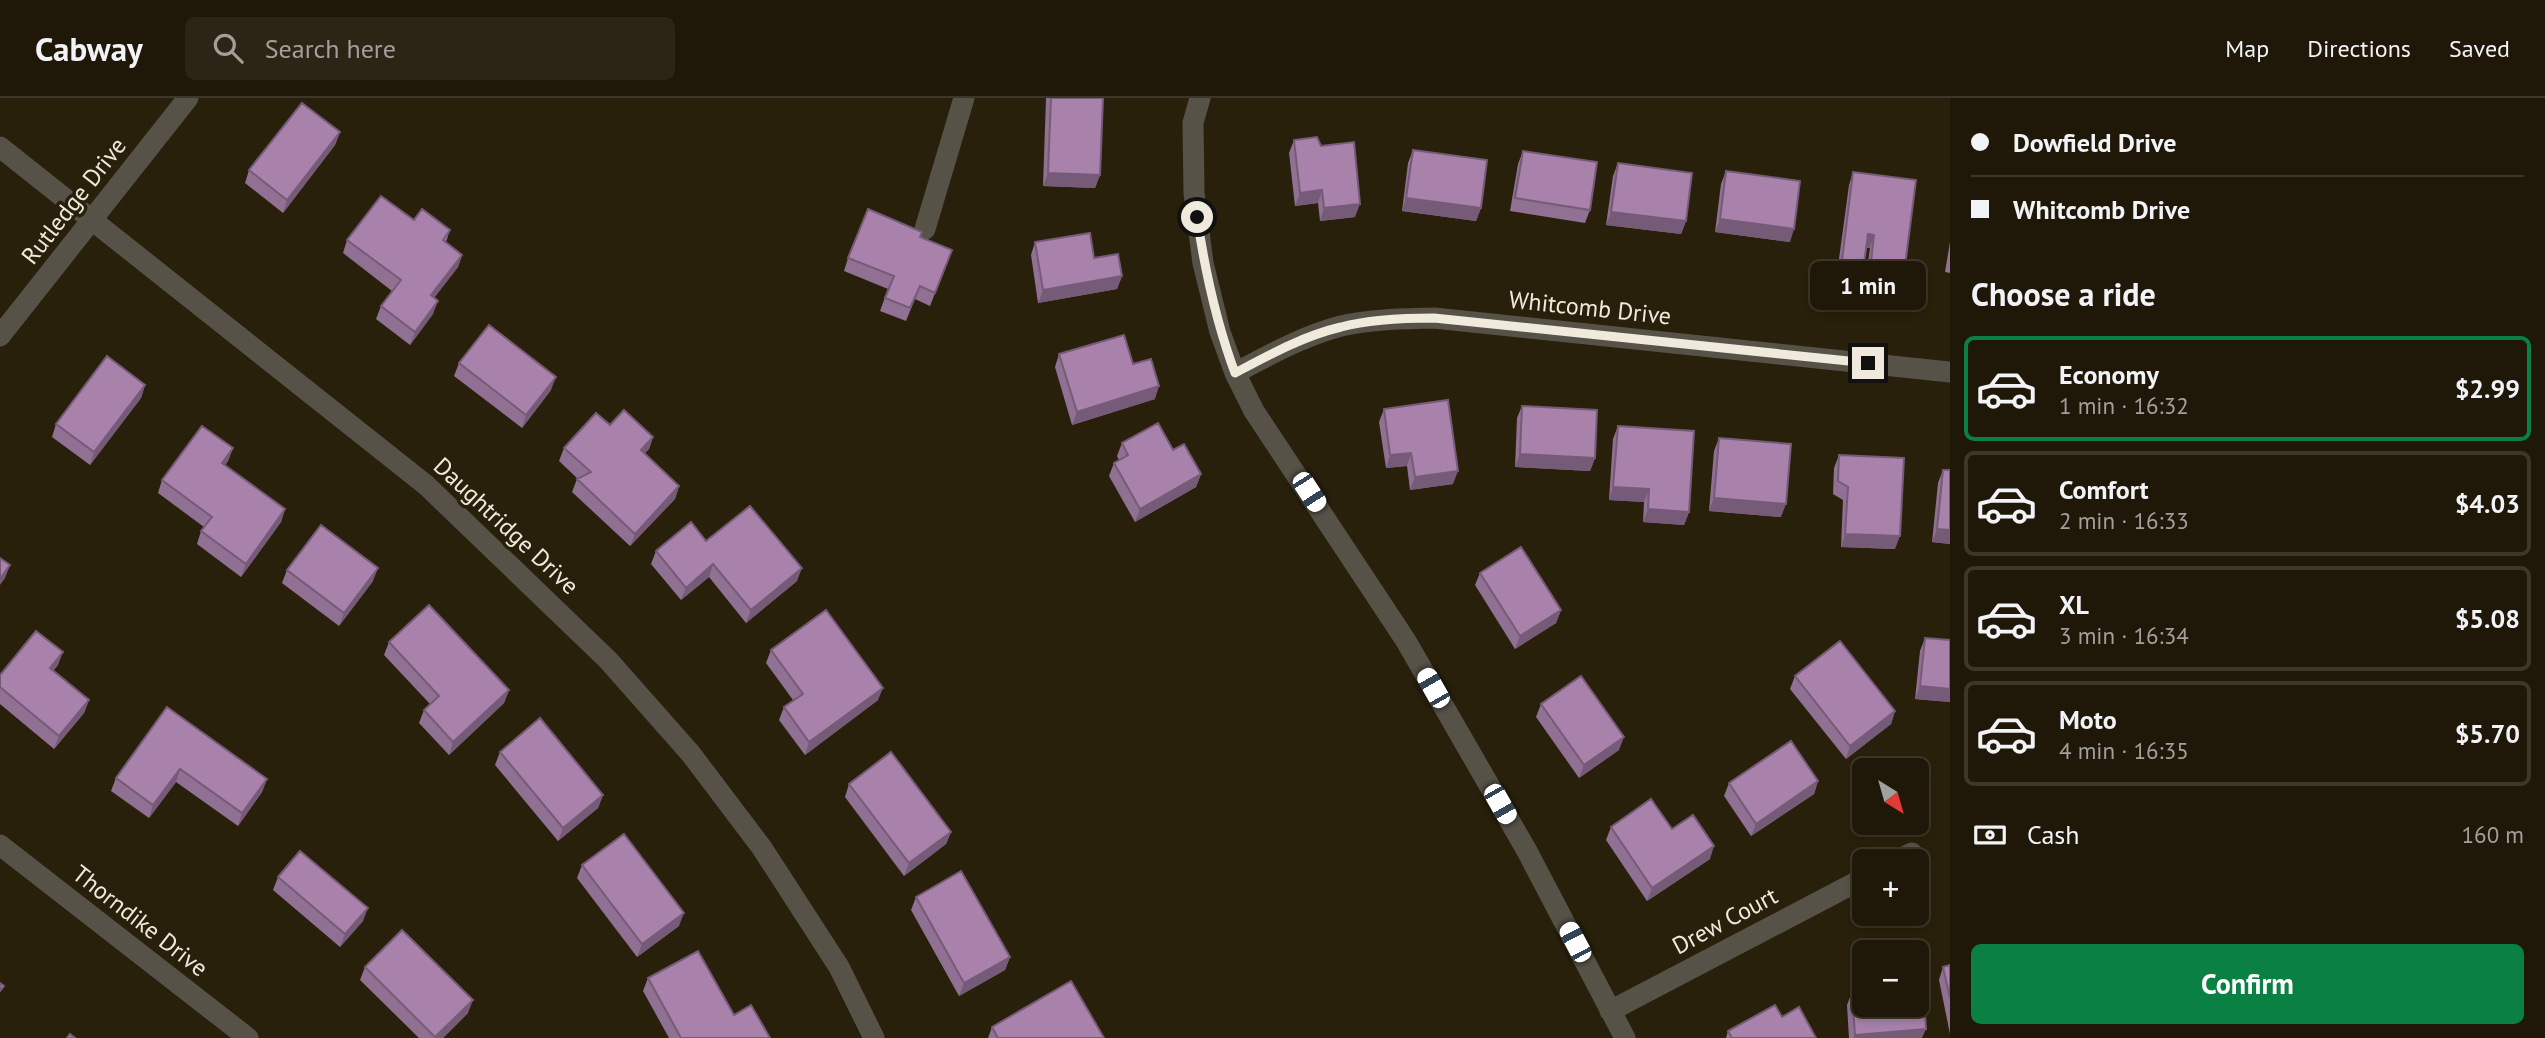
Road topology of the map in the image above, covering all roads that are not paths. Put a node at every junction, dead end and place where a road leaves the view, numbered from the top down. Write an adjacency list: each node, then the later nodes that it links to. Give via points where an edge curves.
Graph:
1 (188, 98): 5 (street, Rutledge Drive)
2 (964, 98): 6 (street)
3 (1200, 98): 9 (street, via 1193,123 1197,217 1203,263)
4 (0, 147): 5 (street, Daughtridge Drive)
5 (92, 220): 7 (street, Rutledge Drive); 14 (street, Daughtridge Drive, via 426,485 608,660 691,754 762,848 839,967)
6 (925, 229)
7 (0, 336)
8 (1950, 372): 9 (street, Whitcomb Drive, via 1434,318 1340,327 1296,342)
9 (1235, 373): 12 (street, via 1254,411 1413,653 1527,851)
10 (0, 845): 13 (street, Thorndike Drive)
11 (1852, 884): 12 (street, Drew Court)
12 (1610, 1011): 15 (street)
13 (248, 1038)
14 (874, 1038)
15 (1625, 1038)

